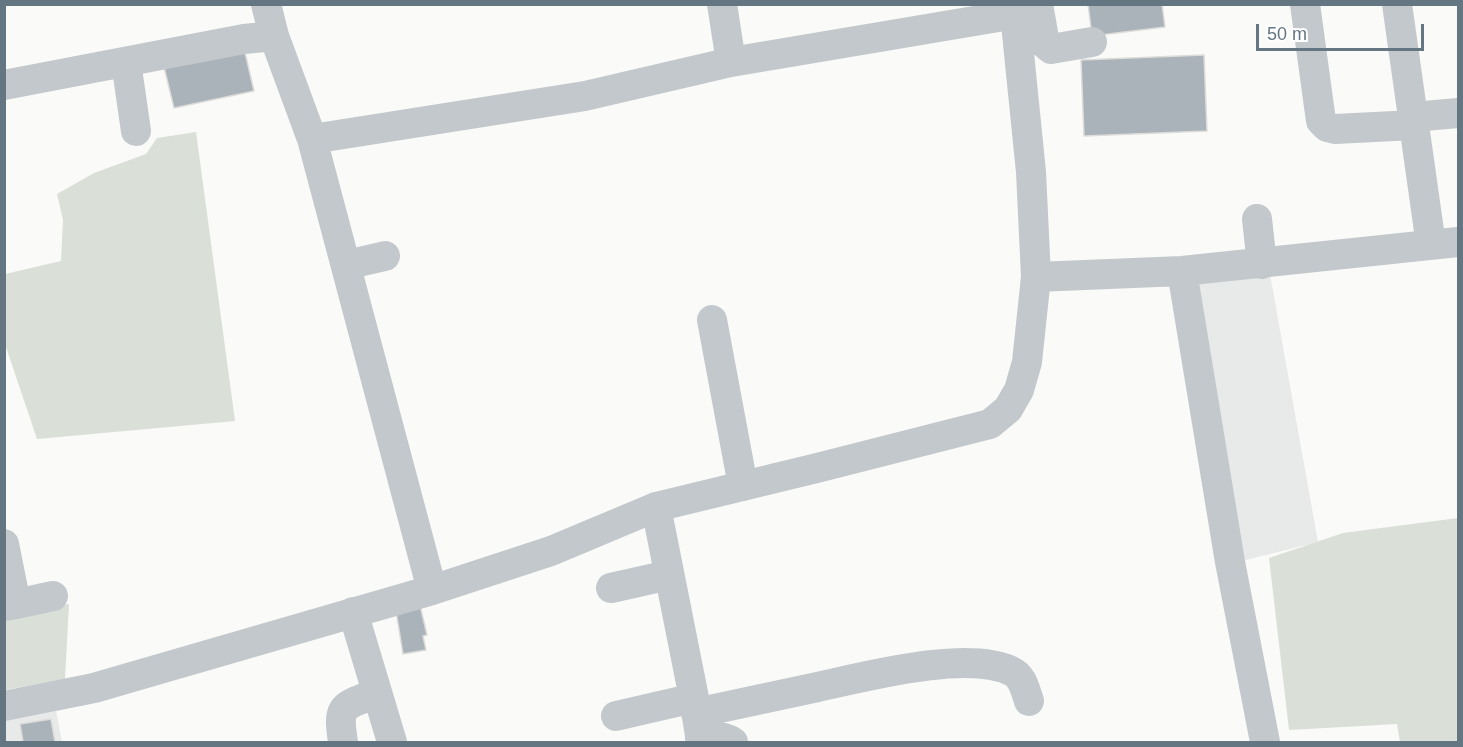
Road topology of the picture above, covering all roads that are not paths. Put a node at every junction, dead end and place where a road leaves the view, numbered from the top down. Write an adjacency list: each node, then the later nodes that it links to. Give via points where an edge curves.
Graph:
1 (266, 4): 6 (street)
2 (722, 4): 9 (street)
3 (1305, 4): 12 (street, via 1321,121 1335,129)
4 (1396, 4): 12 (street)
5 (1023, 7): 7 (street, via 1051,49); 9 (street); 21 (street)
6 (274, 36): 8 (street); 14 (street)
7 (1092, 42)
8 (126, 62): 10 (street); 13 (street)
9 (731, 62): 14 (street, via 585,96)
10 (4, 86)
11 (1458, 113): 12 (street)
12 (1413, 121): 16 (street)
13 (136, 131)
14 (312, 139): 19 (street)
15 (1257, 219): 18 (street)
16 (1445, 243): 18 (street)
17 (385, 256): 19 (street)
18 (1262, 264): 20 (street)
19 (346, 265): 28 (street)
20 (1182, 271): 21 (street); 40 (street, via 1230,562)
21 (1036, 277): 23 (street, via 1027,362 1019,390 1008,409 990,424)
22 (712, 321): 23 (street)
23 (743, 486): 24 (street)
24 (656, 507): 26 (street); 28 (street, via 551,551)
25 (4, 544): 30 (street)
26 (669, 574): 27 (street); 36 (street)
27 (611, 588)
28 (432, 590): 31 (street)
29 (53, 596): 30 (street)
30 (10, 605)
31 (353, 612): 32 (street); 34 (street, via 94,688)
32 (377, 693): 37 (street, via 342,710 339,720); 38 (street)
33 (1029, 701): 36 (street, via 1021,679 1012,671 991,665 954,663 890,671)
34 (4, 706)
35 (616, 716): 36 (street)
36 (698, 723): 39 (street)
37 (343, 742)
38 (392, 742)
39 (733, 742)
40 (1265, 742)

